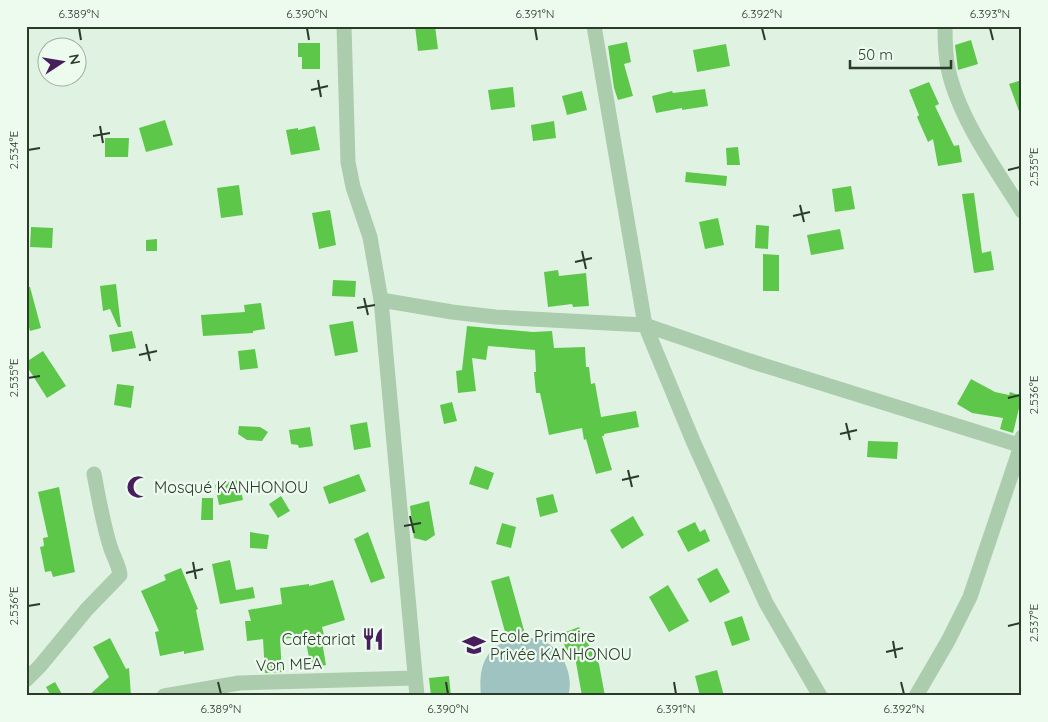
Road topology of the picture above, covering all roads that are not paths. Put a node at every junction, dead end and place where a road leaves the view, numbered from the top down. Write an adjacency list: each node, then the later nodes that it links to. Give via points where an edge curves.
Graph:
1 (344, 26): 5 (street, via 348,162 370,237)
2 (594, 26): 6 (street)
3 (944, 26): 4 (street, via 948,70 960,104 979,142)
4 (1022, 211)
5 (382, 300): 6 (street, via 495,318); 9 (street)
6 (645, 325): 7 (street, via 759,364); 13 (street, via 766,603)
7 (1021, 443): 14 (street, via 970,597)
8 (94, 474): 10 (street, via 120,575)
9 (415, 678): 11 (street, Von MEA, via 239,683); 12 (street)
10 (26, 680)
11 (164, 696)
12 (417, 696)
13 (820, 696)
14 (916, 696)

